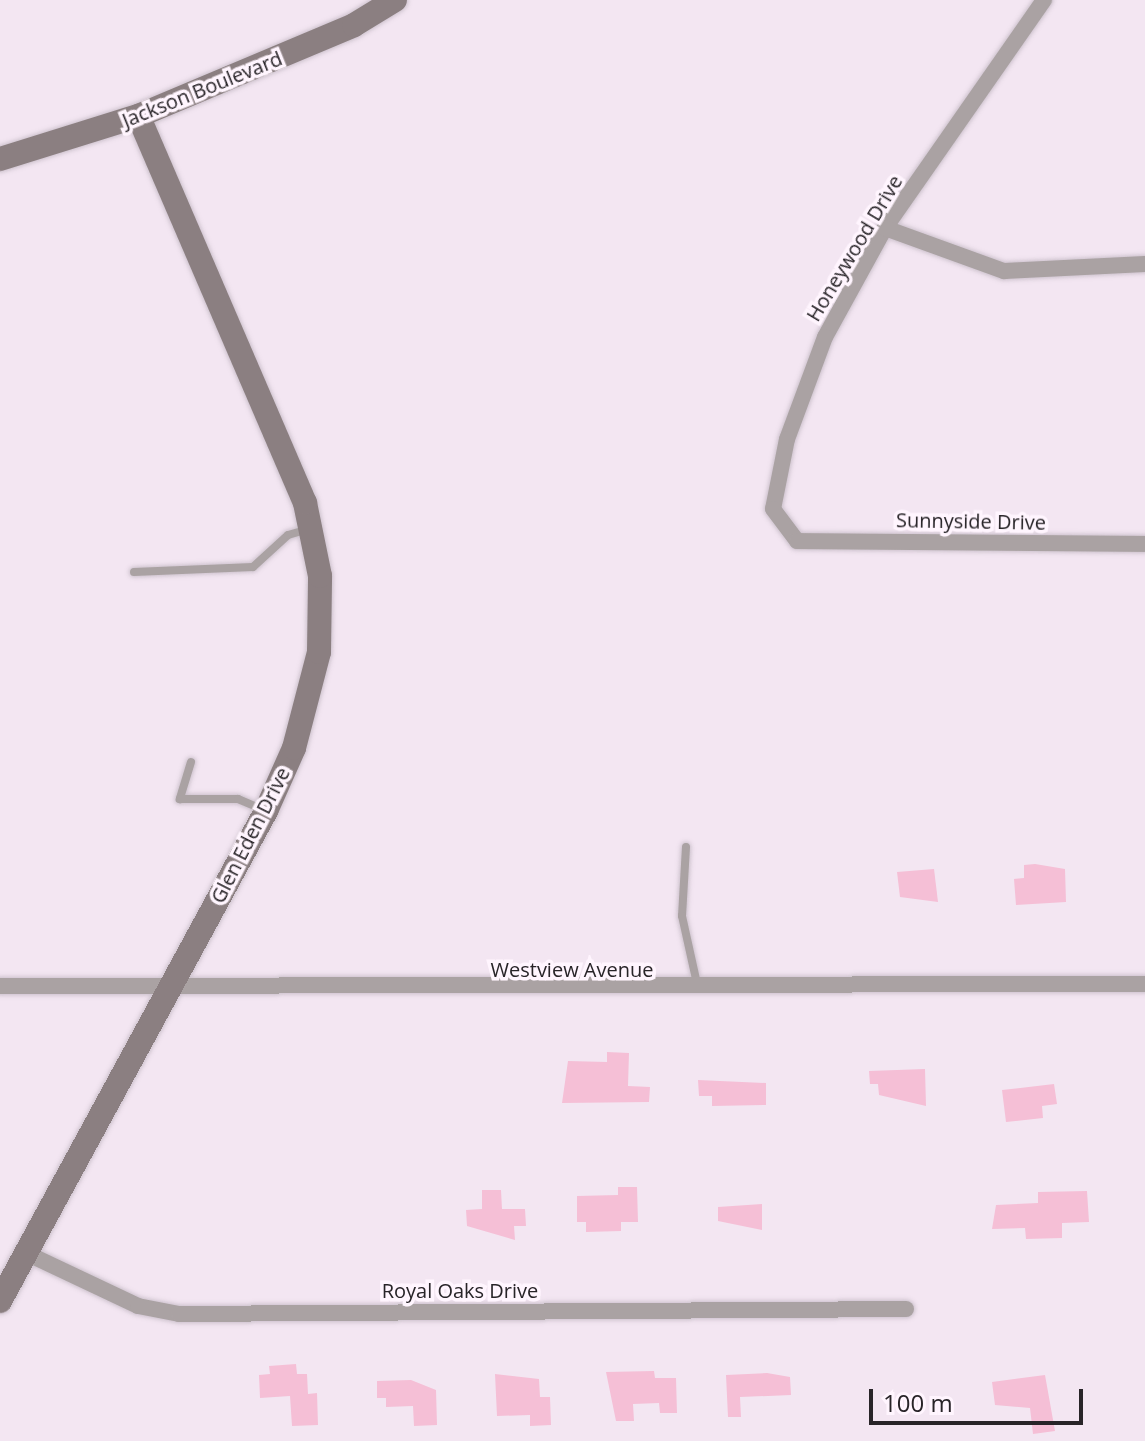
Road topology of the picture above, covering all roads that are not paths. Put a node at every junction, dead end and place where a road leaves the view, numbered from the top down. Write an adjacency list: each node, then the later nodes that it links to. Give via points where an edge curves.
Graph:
1 (395, 0): 3 (street, Jackson Boulevard, via 354,25)
2 (1044, 0): 5 (street, Honeywood Drive)
3 (138, 116): 4 (street, Jackson Boulevard); 7 (street, Glen Eden Drive)
4 (0, 159)
5 (885, 228): 6 (street, via 1004,271); 8 (street, Honeywood Drive, via 825,337 787,439 773,509)
6 (1145, 264)
7 (311, 529): 10 (lane, via 288,535 253,567); 12 (street, Glen Eden Drive, via 320,576 319,652 294,748)
8 (797, 541): 9 (street, Sunnyside Drive)
9 (1145, 544)
10 (134, 572)
11 (191, 762): 12 (lane, via 180,799 238,799)
12 (266, 811): 14 (street, Glen Eden Drive)
13 (686, 847): 17 (lane, via 682,916)
14 (170, 981): 16 (street, Westview Avenue); 17 (street, Westview Avenue, via 333,991); 18 (street, Glen Eden Drive)
15 (1145, 984): 17 (street, Westview Avenue)
16 (0, 986)
17 (698, 988)
18 (26, 1253): 19 (street, Glen Eden Drive); 20 (street, Royal Oaks Drive, via 138,1306 179,1314)
19 (0, 1301)
20 (906, 1309)

